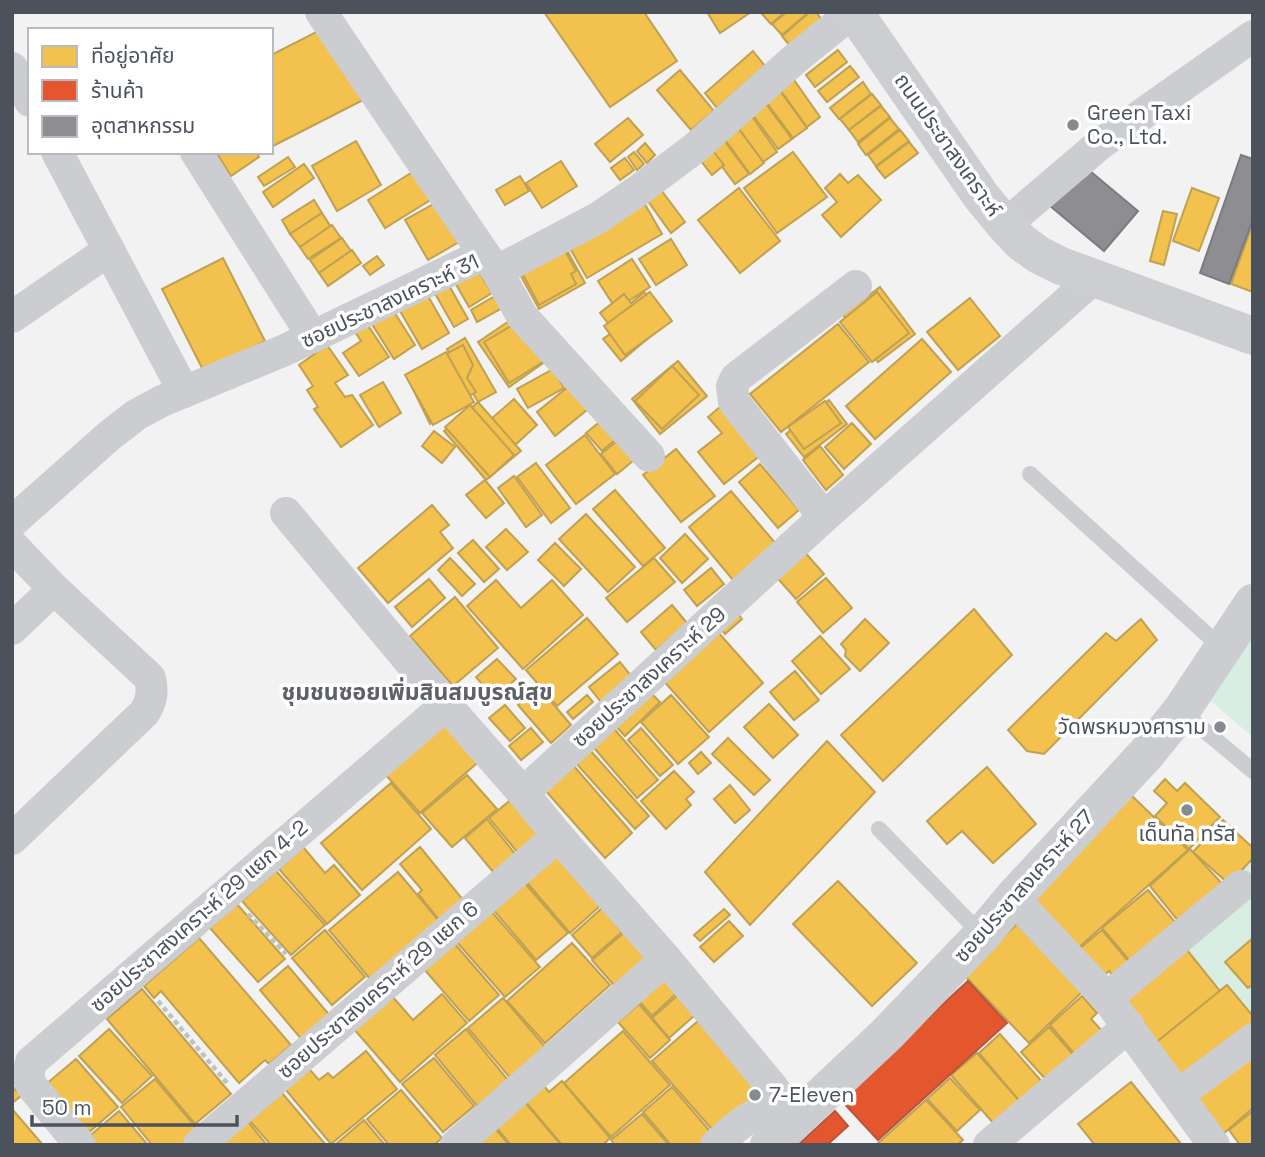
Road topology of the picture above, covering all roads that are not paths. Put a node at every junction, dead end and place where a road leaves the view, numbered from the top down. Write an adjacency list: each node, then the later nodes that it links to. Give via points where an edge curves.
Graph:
1 (321, 12): 10 (street)
2 (854, 12): 8 (main road, ถนนประชาสงเคราะห์); 10 (street, ซอยประชาสงเคราะห์ 31, via 639,190 598,218)
3 (1253, 36): 8 (street, via 1100,144)
4 (12, 68): 5 (street)
5 (28, 97)
6 (58, 154): 9 (street)
7 (197, 154): 14 (street)
8 (1005, 225): 11 (main road, ถนนประชาสงเคราะห์, via 1039,255)
9 (109, 250): 13 (street); 16 (street)
10 (490, 263): 14 (street, ซอยประชาสงเคราะห์ 31); 17 (street, via 522,316)
11 (1094, 278): 15 (main road, ถนนประชาสงเคราะห์); 20 (street, ซอยประชาสงเคราะห์ 29)
12 (856, 286): 20 (street, via 736,378 732,386 734,402)
13 (12, 317)
14 (313, 337): 16 (street, ซอยประชาสงเคราะห์ 31)
15 (1253, 337)
16 (184, 393): 21 (street, ซอยประชาสงเคราะห์ 31, via 136,415)
17 (649, 456)
18 (1030, 474): 26 (lane)
19 (286, 513): 27 (street)
20 (824, 517): 30 (street, ซอยประชาสงเคราะห์ 29)
21 (12, 522)
22 (12, 545): 23 (street)
23 (54, 589): 25 (street); 33 (street, via 150,678 151,702)
24 (1250, 614): 26 (street, ซอยประชาสงเคราะห์ 27)
25 (12, 629)
26 (1223, 649): 28 (street, ซอยประชาสงเคราะห์ 27)
27 (446, 705): 30 (street); 43 (street, ซอยประชาสงเคราะห์ 29 แยก 4-2, via 31,1062 31,1085)
28 (1181, 711): 29 (lane); 35 (street, ซอยประชาสงเคราะห์ 27)
29 (1253, 771)
30 (523, 793): 32 (street)
31 (879, 829): 36 (lane)
32 (558, 836): 37 (street); 44 (street, ซอยประชาสงเคราะห์ 29 แยก 6)
33 (12, 839)
34 (1241, 886): 38 (street)
35 (1013, 898): 36 (street, ซอยประชาสงเคราะห์ 27); 38 (street)
36 (982, 935): 42 (street, ซอยประชาสงเคราะห์ 27, via 886,1035)
37 (666, 959): 42 (street, via 785,1105); 45 (street)
38 (1107, 998): 39 (street)
39 (1129, 1026): 41 (street); 47 (street)
40 (1253, 1039): 41 (street)
41 (1178, 1095): 48 (street)
42 (781, 1133): 46 (street, via 772,1109 761,1111)
43 (80, 1145)
44 (199, 1145)
45 (456, 1145)
46 (716, 1145)
47 (989, 1145)
48 (1214, 1145)

